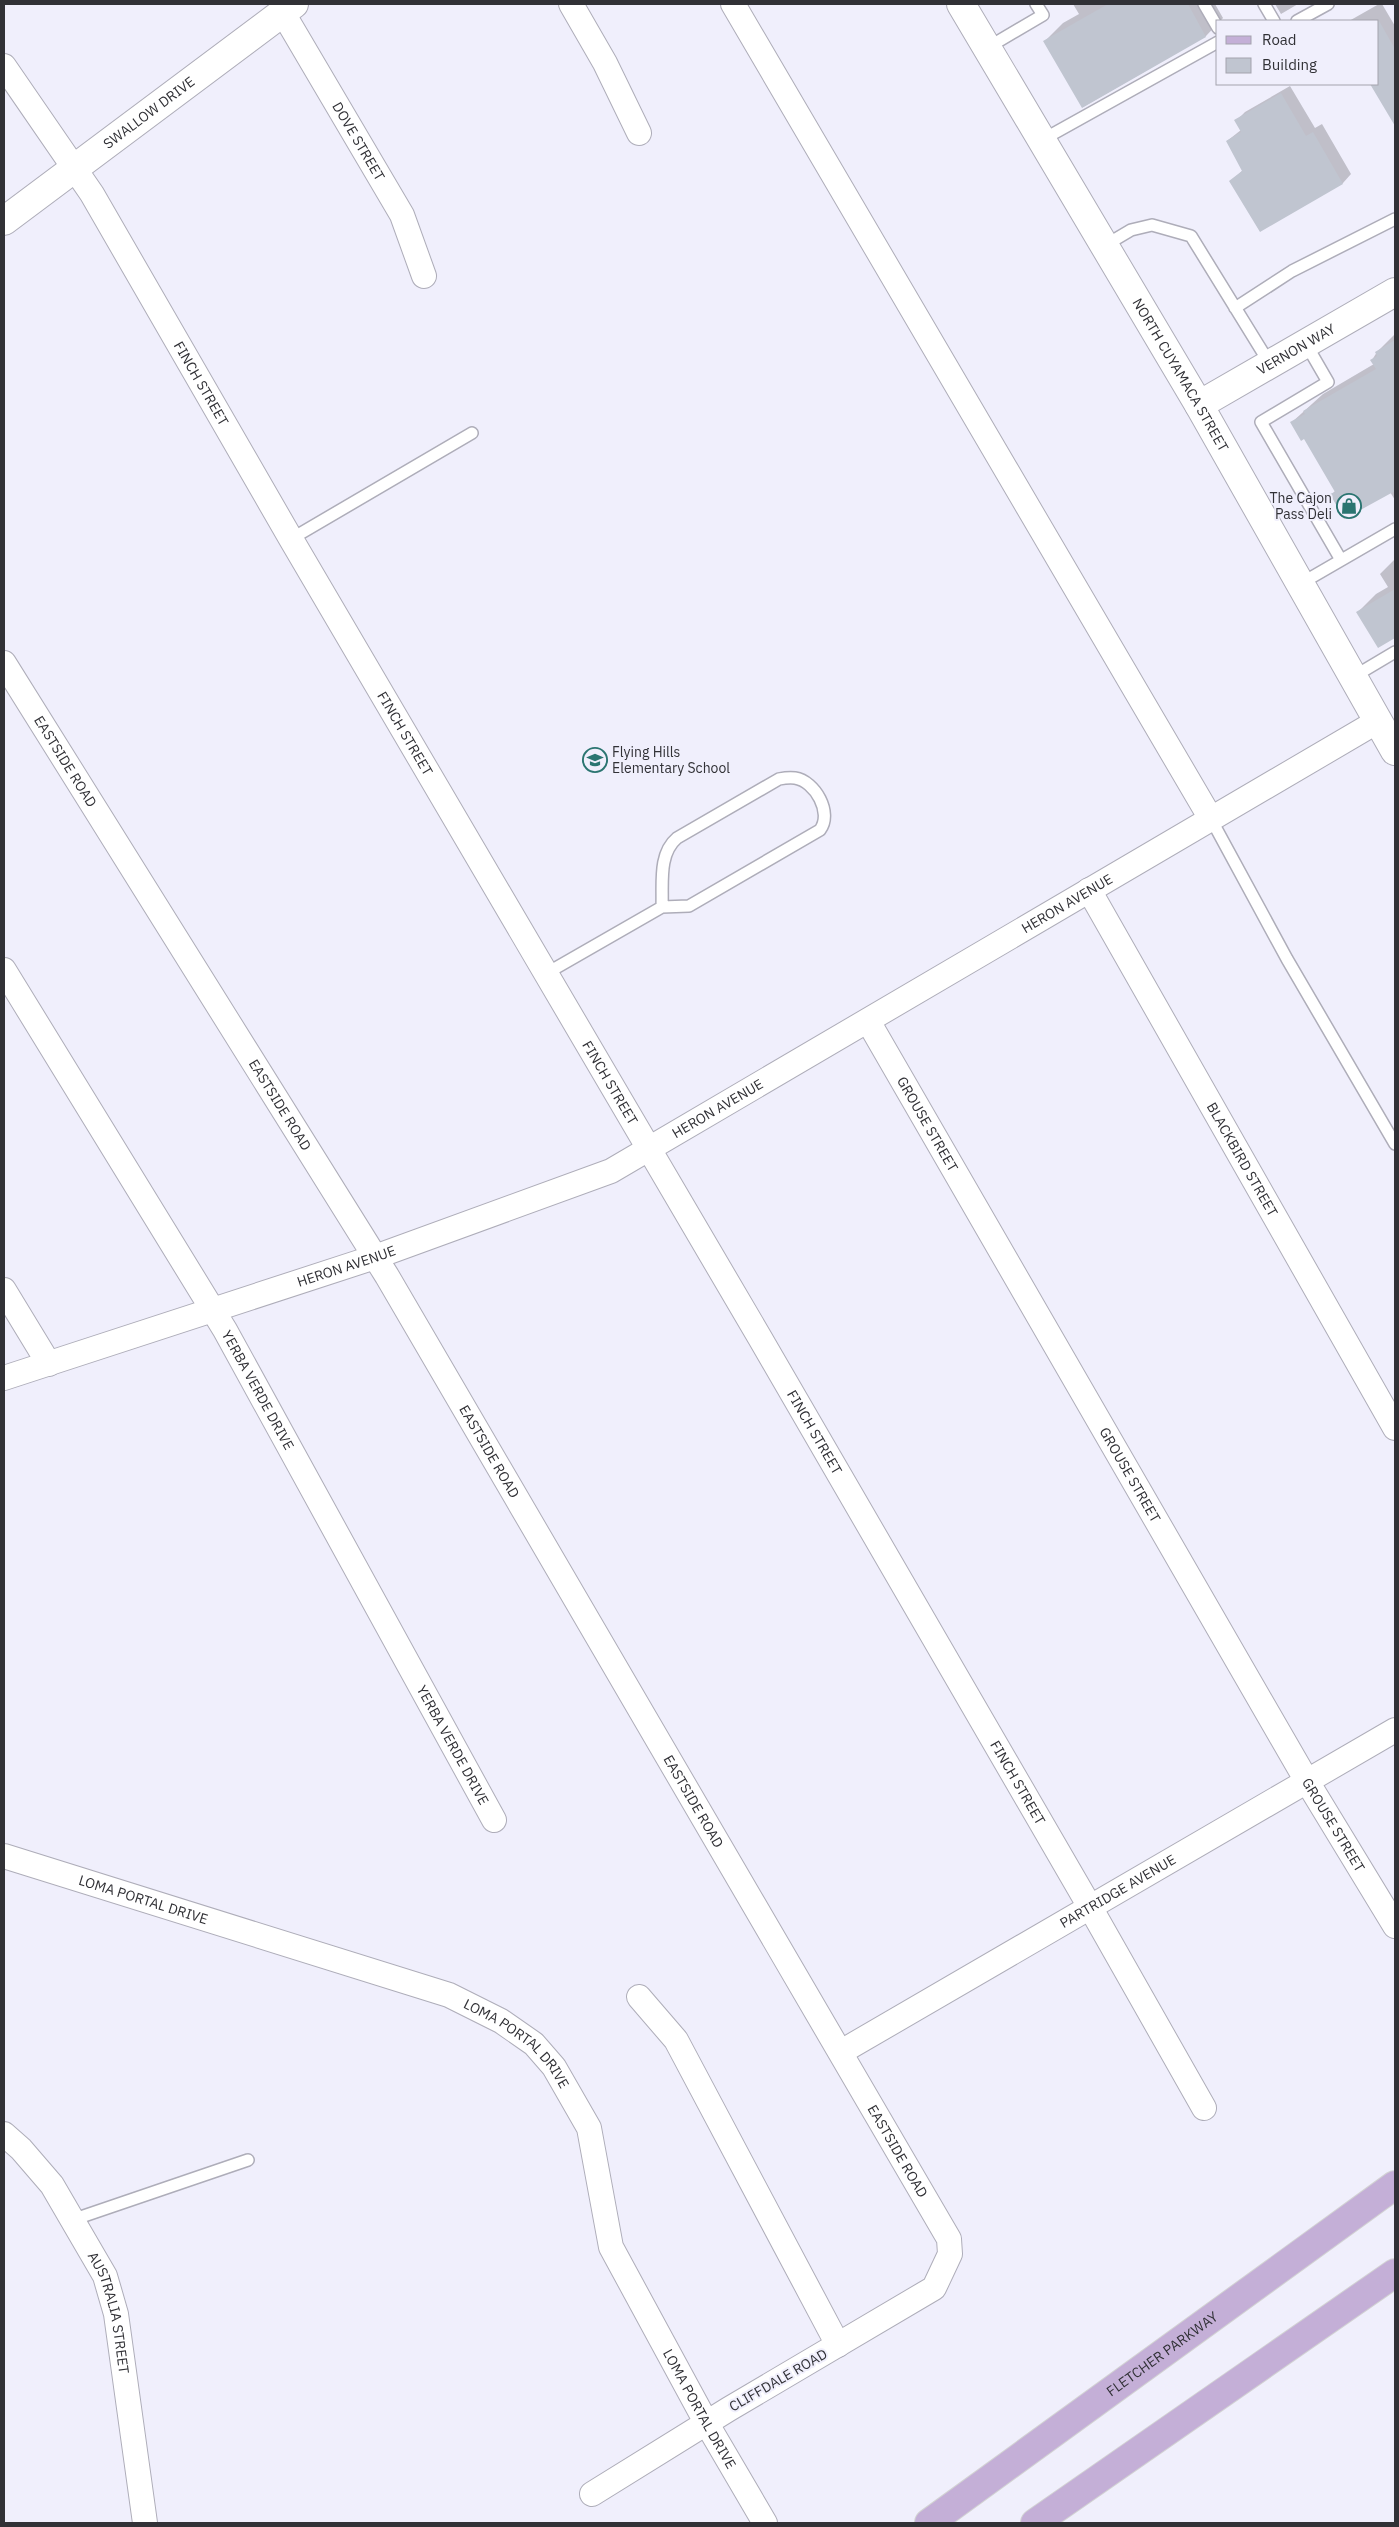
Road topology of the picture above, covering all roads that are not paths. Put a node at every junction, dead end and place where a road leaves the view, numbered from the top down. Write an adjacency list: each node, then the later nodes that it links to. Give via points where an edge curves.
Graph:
1 (571, 4): 15 (street, via 605,63)
2 (733, 4): 37 (street)
3 (961, 4): 13 (main road, NORTH CUYAMACA STREET)
4 (1036, 4): 13 (lane, via 1043,15)
5 (1204, 4): 11 (lane)
6 (1264, 4): 9 (lane)
7 (1328, 4): 10 (lane)
8 (289, 8): 17 (main road, SWALLOW DRIVE); 21 (street, DOVE STREET, via 402,215)
9 (1273, 20)
10 (1299, 20)
11 (1216, 25)
12 (1216, 43): 16 (lane)
13 (987, 48): 16 (main road, NORTH CUYAMACA STREET)
14 (4, 66): 17 (street, FINCH STREET)
15 (639, 133)
16 (1042, 140): 20 (main road, NORTH CUYAMACA STREET)
17 (75, 168): 19 (main road, SWALLOW DRIVE); 29 (street, FINCH STREET)
18 (1395, 219): 23 (lane, via 1292,271)
19 (4, 221)
20 (1104, 246): 23 (lane, via 1131,230 1152,225 1191,236); 26 (main road, NORTH CUYAMACA STREET)
21 (424, 276)
22 (1395, 292): 24 (main road, VERNON WAY)
23 (1235, 308): 25 (lane)
24 (1306, 344): 25 (main road, VERNON WAY); 30 (lane, via 1328,382 1261,422)
25 (1271, 364): 26 (main road, VERNON WAY)
26 (1199, 405): 31 (main road, NORTH CUYAMACA STREET)
27 (472, 433): 29 (lane)
28 (1395, 529): 30 (lane)
29 (291, 539): 41 (street, FINCH STREET)
30 (1341, 560): 31 (lane)
31 (1300, 584): 34 (main road, NORTH CUYAMACA STREET)
32 (1395, 652): 34 (lane)
33 (4, 663): 45 (street, EASTSIDE ROAD)
34 (1353, 677): 35 (main road, NORTH CUYAMACA STREET)
35 (1378, 721): 36 (main road, NORTH CUYAMACA STREET); 37 (street, HERON AVENUE)
36 (1395, 750)
37 (1212, 820): 38 (street, HERON AVENUE); 43 (lane, via 1287,959)
38 (1089, 890): 42 (street, HERON AVENUE); 50 (street, BLACKBIRD STREET)
39 (662, 906): 39 (lane, via 689,906 820,830 825,810 812,789 794,777 779,779 677,838 670,844 664,858); 41 (lane)
40 (4, 970): 47 (street, YERBA VERDE DRIVE)
41 (547, 973): 44 (street, FINCH STREET)
42 (868, 1021): 44 (street, HERON AVENUE); 52 (street, GROUSE STREET)
43 (1395, 1144)
44 (649, 1147): 45 (street, HERON AVENUE, via 611,1171); 55 (street, FINCH STREET)
45 (376, 1256): 47 (street, HERON AVENUE); 58 (street, EASTSIDE ROAD)
46 (4, 1290): 48 (street)
47 (212, 1310): 48 (street, HERON AVENUE); 53 (street, YERBA VERDE DRIVE)
48 (49, 1364): 49 (street, HERON AVENUE)
49 (4, 1378)
50 (1395, 1428)
51 (1395, 1730): 52 (street, PARTRIDGE AVENUE)
52 (1308, 1783): 55 (street, PARTRIDGE AVENUE); 56 (street, GROUSE STREET)
53 (494, 1820)
54 (4, 1856): 67 (street, LOMA PORTAL DRIVE, via 449,1995 500,2021 534,2044 554,2067 589,2128 610,2247)
55 (1090, 1907): 58 (street, PARTRIDGE AVENUE); 59 (street, FINCH STREET)
56 (1395, 1926)
57 (639, 1997): 66 (street, via 676,2040)
58 (841, 2052): 64 (street, EASTSIDE ROAD, via 949,2239)
59 (1204, 2108)
60 (4, 2134): 63 (street, AUSTRALIA STREET, via 52,2185)
61 (248, 2160): 63 (lane)
62 (1395, 2184): 72 (main road, FLETCHER PARKWAY)
63 (72, 2220): 70 (street, AUSTRALIA STREET, via 105,2276 116,2314)
64 (950, 2254): 66 (street, CLIFFDALE ROAD, via 934,2288)
65 (1395, 2273): 68 (main road)
66 (838, 2345): 67 (street, CLIFFDALE ROAD)
67 (707, 2424): 69 (street, CLIFFDALE ROAD); 71 (street, LOMA PORTAL DRIVE)
68 (1110, 2471): 73 (main road); 74 (main road)
69 (592, 2494)
70 (145, 2523)
71 (766, 2523)
72 (928, 2523)
73 (1035, 2523)
74 (1053, 2523)

